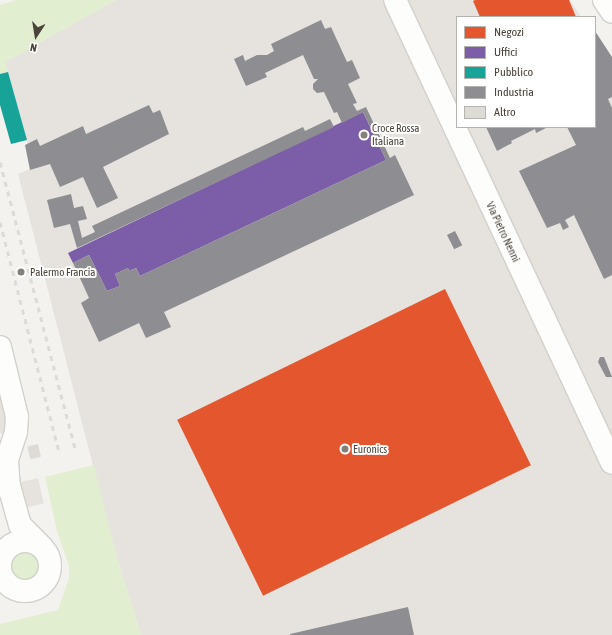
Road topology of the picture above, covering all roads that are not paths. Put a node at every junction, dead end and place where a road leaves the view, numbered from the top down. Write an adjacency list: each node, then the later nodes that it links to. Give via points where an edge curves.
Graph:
1 (395, 0): 6 (street, Via Pietro Nenni)
2 (604, 0): 3 (street)
3 (612, 12)
4 (0, 347): 7 (street, via 17,417 16,432 7,460)
5 (0, 455): 7 (street)
6 (612, 463)
7 (9, 490): 8 (street)
8 (14, 513): 9 (street, via 25,532); 10 (street, via 15,528)
9 (42, 547): 10 (street, via 23,541); 11 (street, via 50,560 48,577 37,588)
10 (6, 550): 11 (street, via 0,564)
11 (6, 587)

